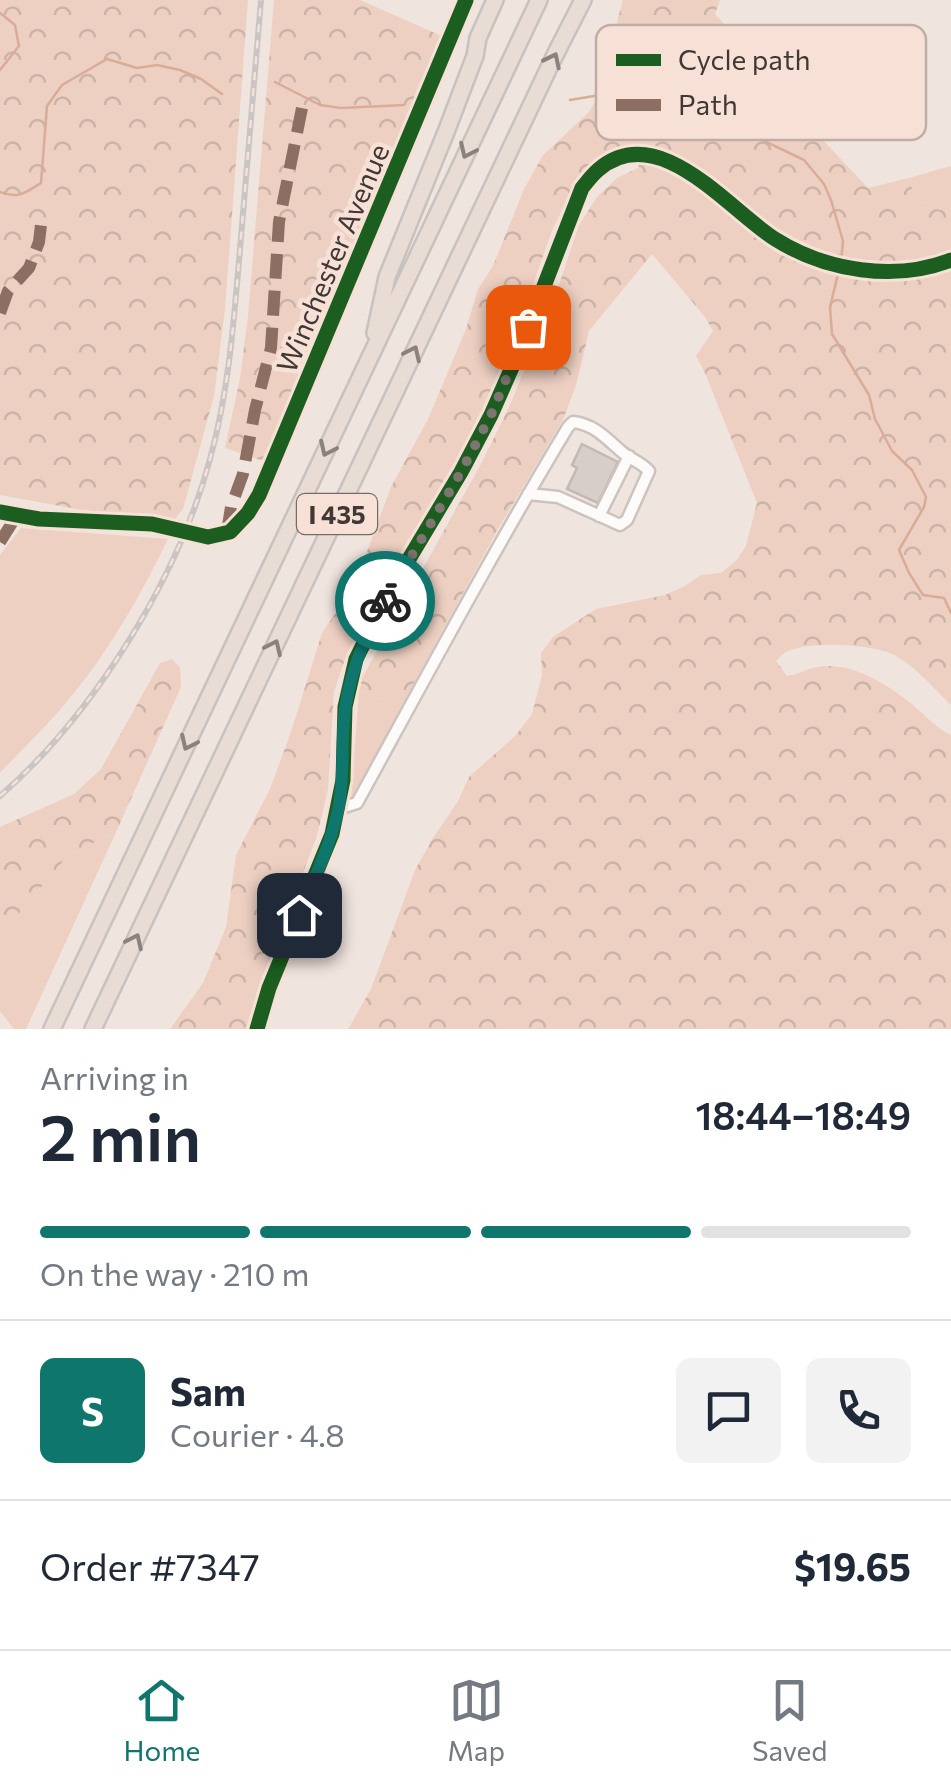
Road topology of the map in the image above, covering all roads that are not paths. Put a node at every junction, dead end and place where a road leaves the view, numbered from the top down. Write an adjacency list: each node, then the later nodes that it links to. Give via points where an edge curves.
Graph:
1 (466, 0): 11 (street, Winchester Avenue, via 248,513 230,532 208,536 152,524)
2 (495, 0): 6 (highway)
3 (504, 0): 6 (highway)
4 (539, 0): 8 (highway, I 435, one-way to 8)
5 (583, 0): 15 (highway, I 435, one-way to 5)
6 (475, 56): 8 (highway, via 387,277)
7 (951, 260): 13 (street, via 910,272 814,258 764,232 708,184 657,158 632,155 598,170 582,188 491,415 356,659 345,707)
8 (368, 361): 14 (highway, I 435, one-way to 14)
9 (629, 456): 10 (street, via 608,437 574,422); 12 (street); 12 (street, via 649,470 628,520 620,525)
10 (528, 494): 12 (street, via 558,497); 13 (street, via 358,803)
11 (0, 512)
12 (599, 516)
13 (338, 809): 16 (street)
14 (52, 1029)
15 (94, 1029)
16 (257, 1029)

